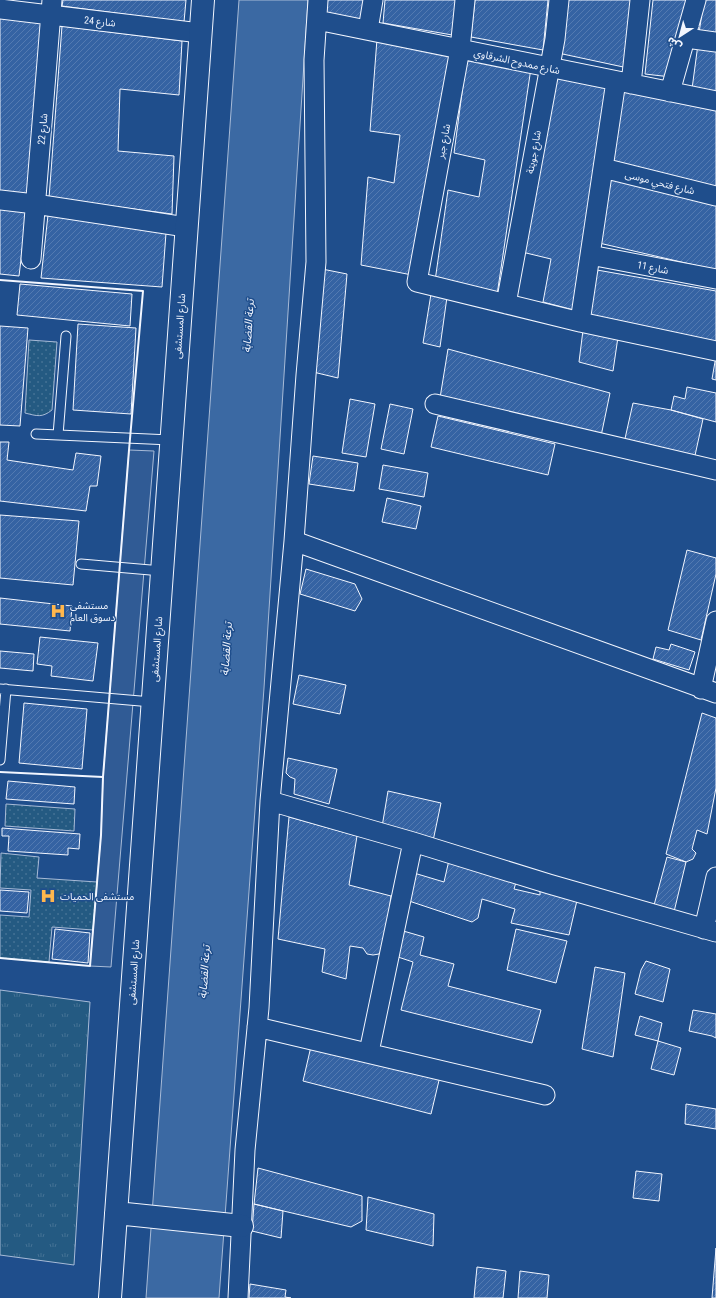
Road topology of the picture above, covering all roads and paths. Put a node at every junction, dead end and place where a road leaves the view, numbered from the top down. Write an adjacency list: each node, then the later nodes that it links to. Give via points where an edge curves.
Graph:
1 (203, 0): 12 (main road, شارع المستشفى)
2 (318, 0): 10 (street)
3 (373, 0): 11 (street)
4 (465, 0): 15 (street, شارع جبر)
5 (559, 0): 16 (street, شارع جويتة)
6 (640, 0): 17 (street)
7 (696, 0): 13 (street)
8 (52, 8): 9 (street, شارع 24); 12 (street, شارع 24); 23 (street, شارع 22)
9 (0, 9)
10 (317, 20): 11 (street, شارع ممدوح الشرقاوي); 37 (street, via 314,60 316,262)
11 (368, 30): 15 (street, شارع ممدوح الشرقاوي)
12 (200, 32): 24 (main road, شارع المستشفى)
13 (686, 38): 14 (street); 18 (street)
14 (716, 42)
15 (460, 49): 16 (street, شارع ممدوح الشرقاوي); 28 (street, شارع جبر, via 417,282)
16 (549, 67): 17 (street, شارع ممدوح الشرقاوي); 28 (street, شارع جويتة)
17 (623, 83): 18 (street, شارع ممدوح الشرقاوي); 20 (street)
18 (670, 92): 19 (street, شارع ممدوح الشرقاوي)
19 (716, 101)
20 (603, 168): 21 (street, شارع فتحي موسى); 25 (street)
21 (716, 196)
22 (0, 200): 23 (street)
23 (35, 204): 24 (street); 26 (street, شارع 22)
24 (186, 227): 35 (main road, شارع المستشفى)
25 (590, 254): 27 (street, شارع 11); 29 (street)
26 (31, 259)
27 (716, 278)
28 (506, 304): 29 (street)
29 (580, 322): 31 (street)
30 (66, 336): 34 (lane)
31 (716, 351)
32 (435, 404): 36 (street)
33 (36, 434): 34 (lane)
34 (58, 435): 35 (lane)
35 (171, 440): 39 (main road, شارع المستشفى)
36 (716, 470)
37 (294, 541): 42 (street); 45 (street)
38 (81, 564): 39 (lane)
39 (162, 571): 43 (main road, شارع المستشفى)
40 (716, 621): 42 (street)
41 (3, 689): 43 (lane); 44 (lane)
42 (709, 691)
43 (152, 702): 52 (main road, شارع المستشفى)
44 (0, 760)
45 (270, 801): 46 (street); 49 (street)
46 (413, 842): 48 (street); 50 (street)
47 (716, 877): 48 (street)
48 (710, 931)
49 (257, 1027): 50 (street); 53 (street)
50 (369, 1052): 51 (street)
51 (545, 1095)
52 (116, 1213): 53 (main road); 54 (main road, شارع المستشفى)
53 (236, 1225): 55 (street)
54 (110, 1298)
55 (238, 1298)

